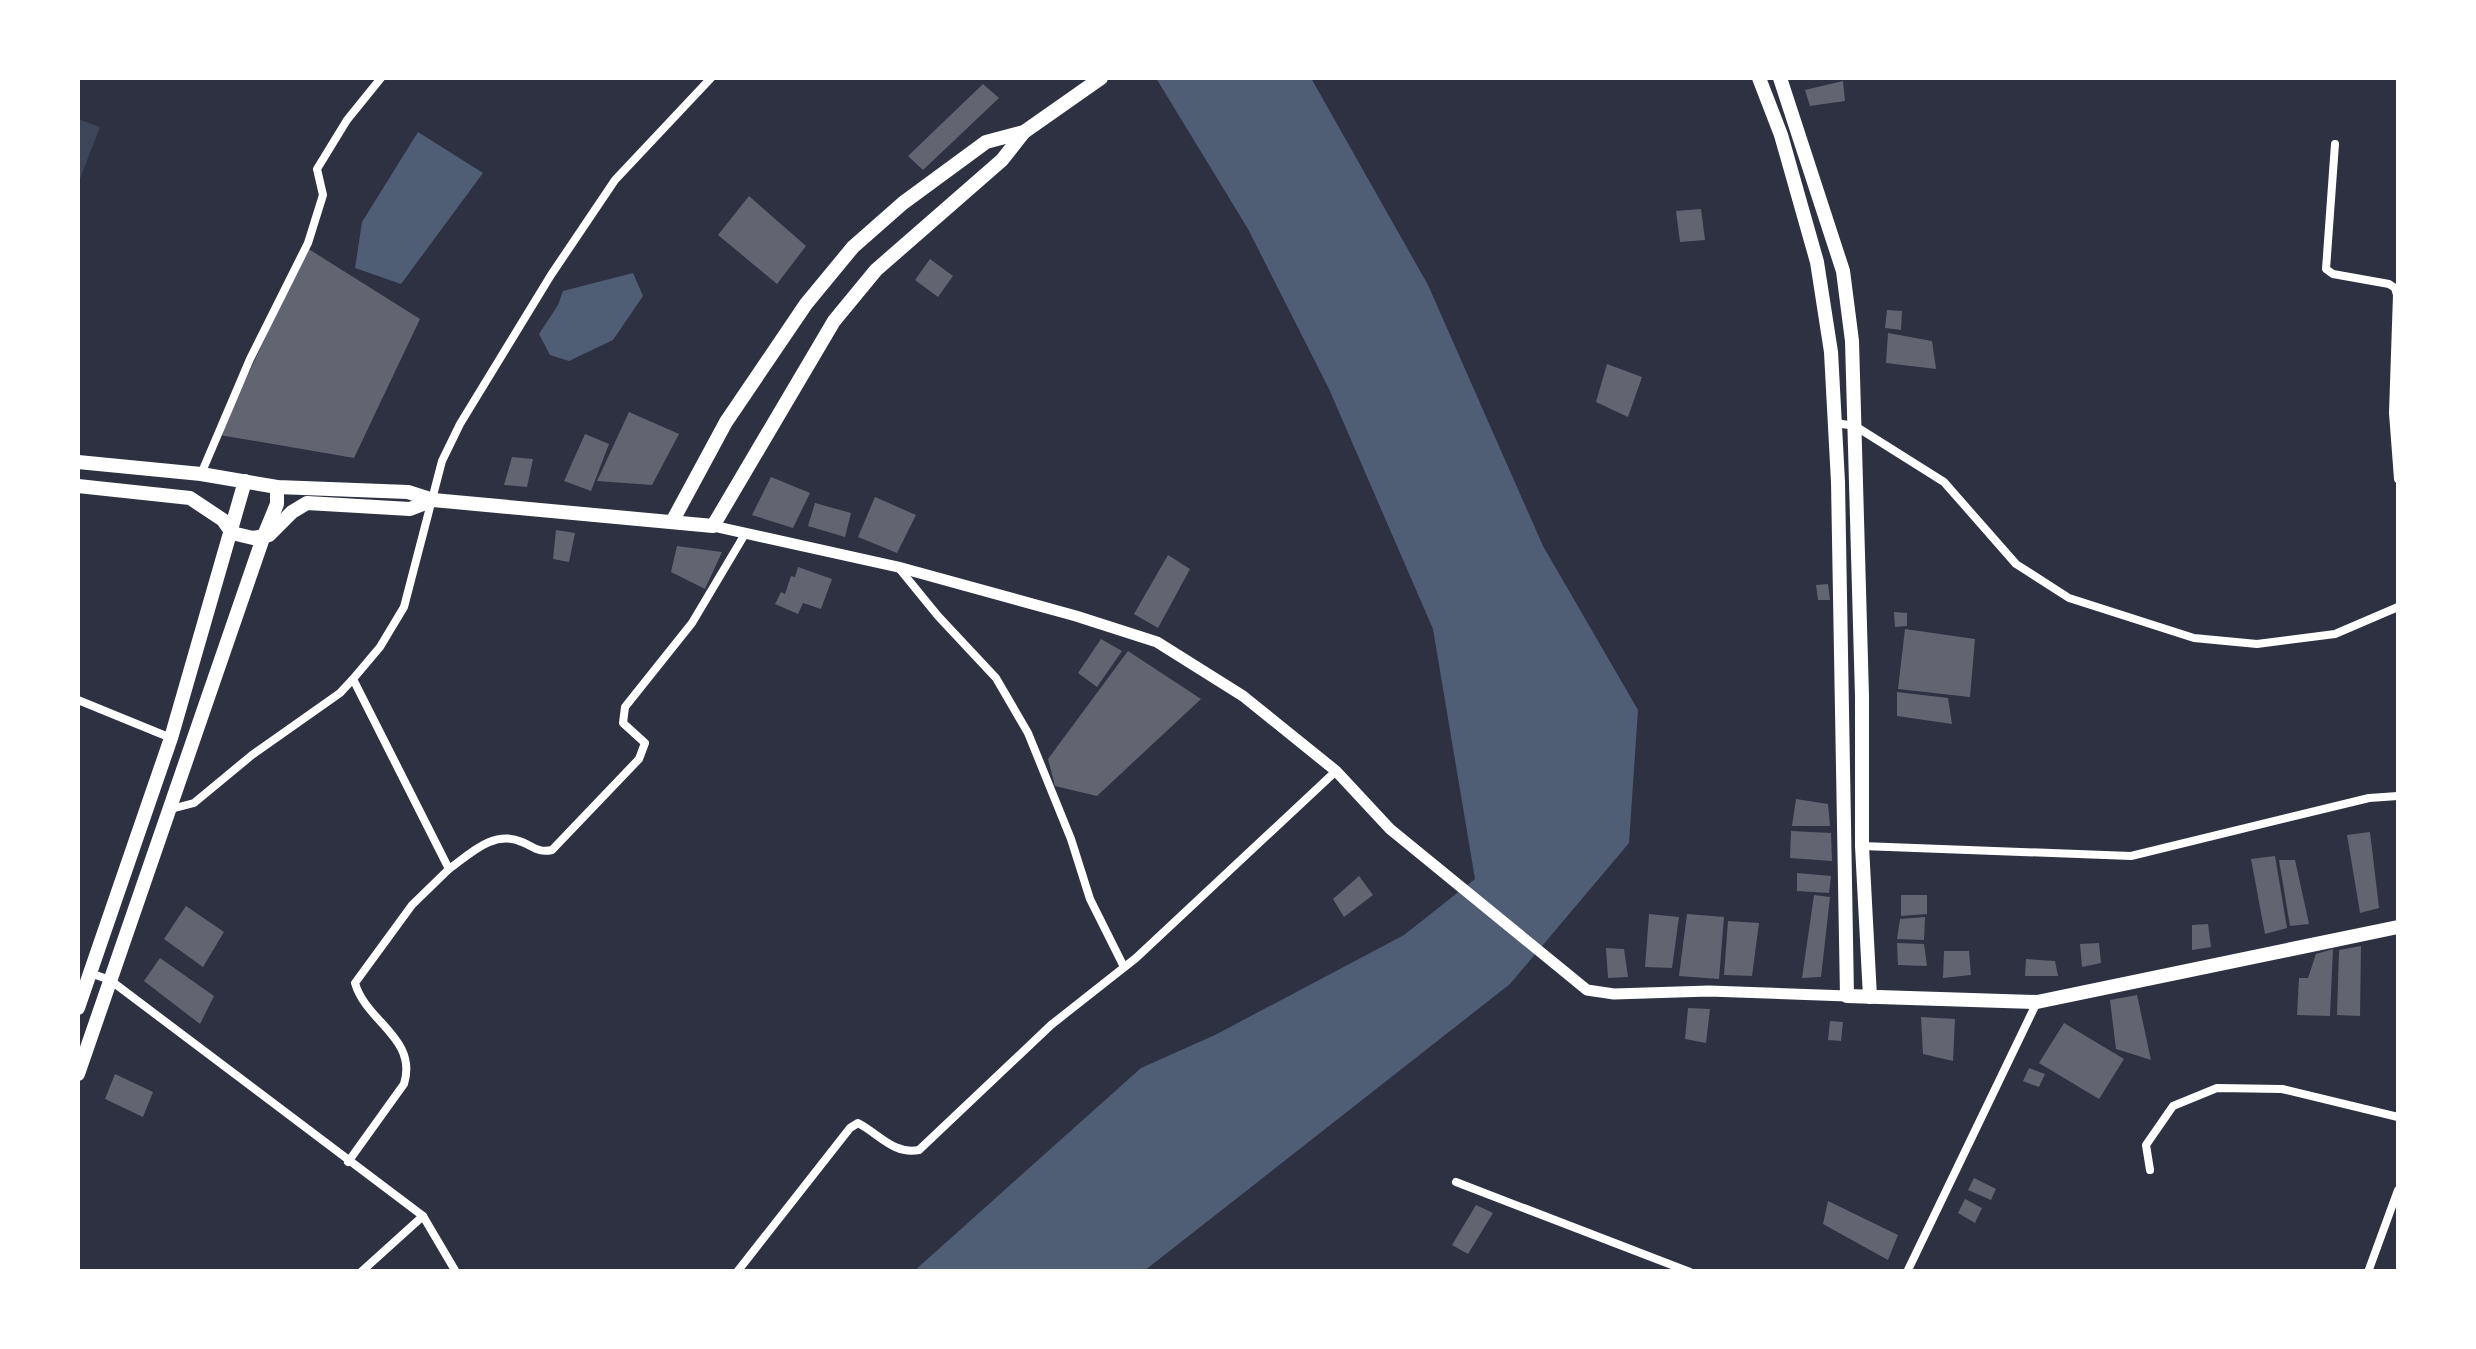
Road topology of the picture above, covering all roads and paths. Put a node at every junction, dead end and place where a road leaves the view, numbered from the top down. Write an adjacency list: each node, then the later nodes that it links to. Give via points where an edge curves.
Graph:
1 (381, 78): 11 (street, via 316,169 322,195 308,243)
2 (710, 78): 16 (street, via 615,180 551,276 460,424)
3 (1101, 78): 6 (highway)
4 (1759, 78): 8 (highway, via 1817,262)
5 (1780, 78): 9 (highway, via 1843,271)
6 (1024, 132): 17 (highway, via 986,142 853,247 726,422); 18 (highway, via 1002,160 876,270 834,321)
7 (2335, 144): 12 (street, via 2326,269 2395,288)
8 (1836, 422): 9 (street); 38 (highway)
9 (1855, 426): 23 (street, via 1944,482 2016,564 2069,598 2194,638 2256,644 2335,634); 32 (highway)
10 (78, 462): 11 (highway)
11 (201, 474): 13 (highway)
12 (2398, 479)
13 (244, 482): 15 (highway); 19 (highway)
14 (78, 486): 19 (highway, via 190,498)
15 (278, 487): 16 (highway, via 408,492); 21 (highway)
16 (433, 500): 17 (highway); 21 (highway, via 410,509 307,503); 24 (street, via 404,607)
17 (672, 522): 18 (highway)
18 (713, 526): 20 (main road)
19 (232, 533): 21 (highway); 25 (highway)
20 (745, 534): 22 (main road); 33 (street, via 692,623 626,707 623,723 645,743 639,759 552,850 494,839)
21 (262, 538): 26 (highway)
22 (898, 567): 29 (main road, via 1156,642 1243,696); 35 (street, via 996,678 1028,733 1090,898)
23 (2398, 608)
24 (353, 679): 31 (street, via 194,804); 33 (street)
25 (187, 682): 26 (highway); 28 (highway)
26 (212, 690): 31 (highway)
27 (78, 700): 28 (street)
28 (171, 738): 36 (highway)
29 (1336, 771): 35 (street); 38 (main road, via 1390,830 1587,990)
30 (2398, 796): 32 (street, via 2132,856)
31 (170, 809): 37 (highway)
32 (1862, 846): 39 (highway)
33 (448, 869): 44 (street, via 354,982 407,1055 409,1069)
34 (2398, 927): 40 (highway)
35 (1124, 967): 51 (street, via 1051,1025 918,1150 896,1149 858,1123 850,1128)
36 (90, 974): 37 (street); 41 (highway)
37 (110, 980): 42 (highway); 44 (street)
38 (1848, 996): 39 (highway)
39 (1870, 998): 40 (highway)
40 (2037, 1002): 53 (street)
41 (78, 1008)
42 (78, 1074)
43 (2398, 1117): 45 (street, via 2282,1089 2216,1088 2174,1106 2146,1144)
44 (348, 1162): 48 (street)
45 (2150, 1170)
46 (1456, 1182): 52 (street)
47 (2398, 1190): 54 (street)
48 (424, 1216): 49 (street); 50 (street)
49 (361, 1272)
50 (456, 1272)
51 (737, 1272)
52 (1690, 1272)
53 (1907, 1272)
54 (2368, 1272)

